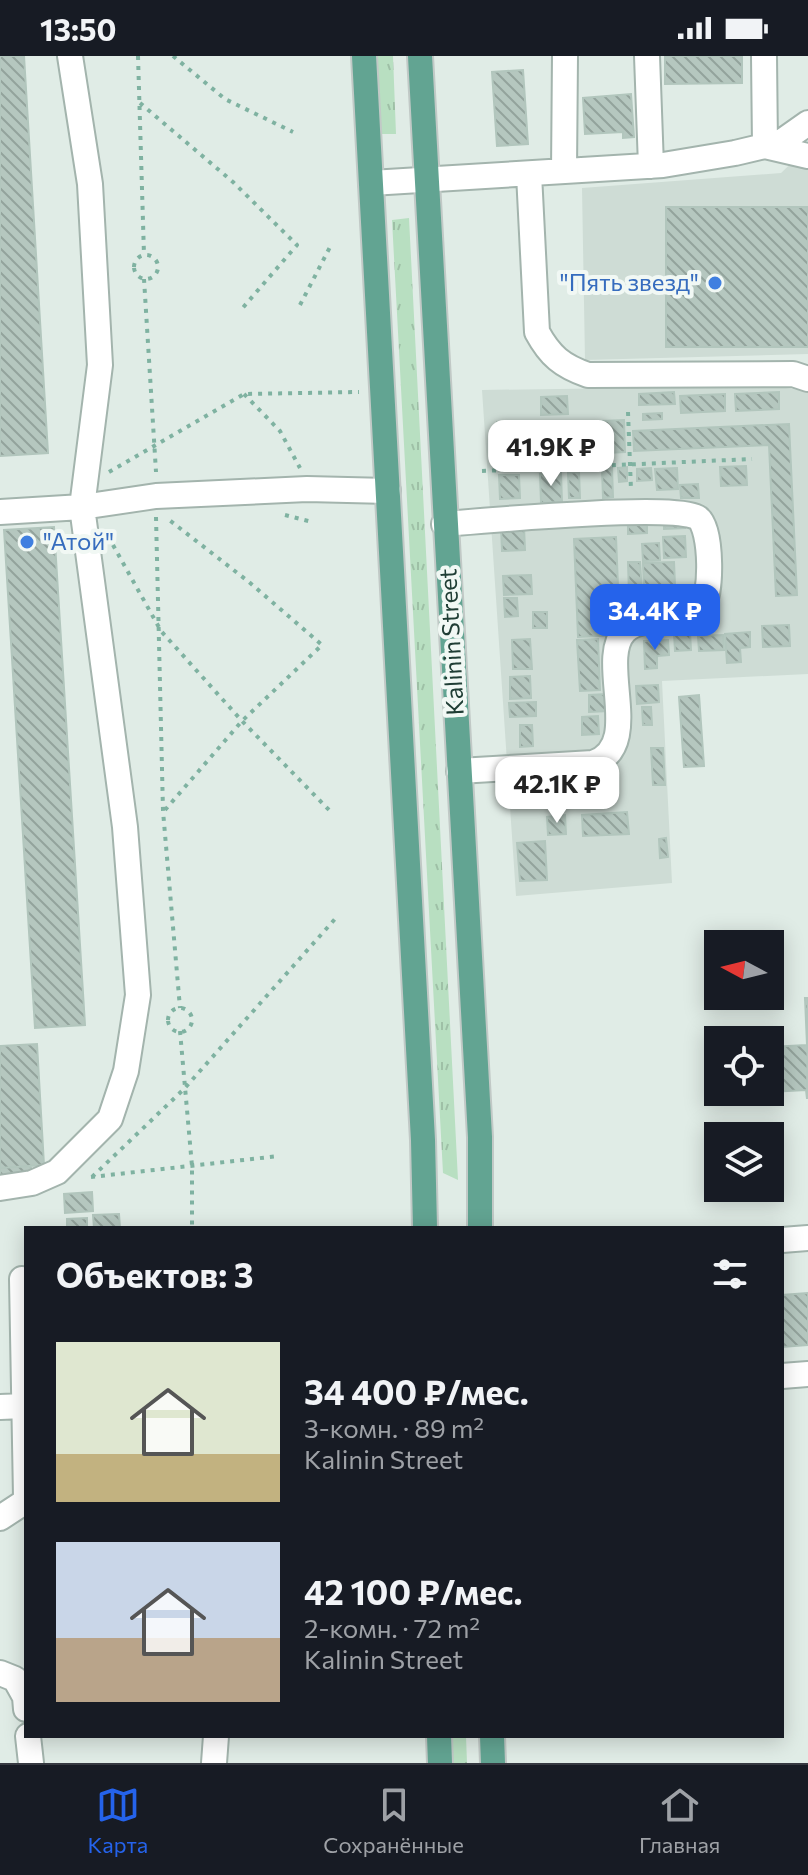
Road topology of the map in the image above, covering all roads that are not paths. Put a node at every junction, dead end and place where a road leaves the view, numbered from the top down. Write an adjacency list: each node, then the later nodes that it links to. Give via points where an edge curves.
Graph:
1 (70, 56): 17 (street, via 90,184 100,365)
2 (364, 56): 14 (main road)
3 (420, 56): 13 (main road, Kalinin Street)
4 (565, 56): 11 (street)
5 (647, 56): 10 (street)
6 (764, 56): 8 (street)
7 (808, 123): 8 (street, via 781,142)
8 (765, 146): 9 (street); 10 (street)
9 (808, 156)
10 (651, 166): 11 (street)
11 (564, 171): 12 (street)
12 (529, 174): 13 (street); 15 (street, via 537,332 547,352 564,367 588,375 793,374)
13 (427, 179): 14 (street); 19 (main road, Kalinin Street)
14 (371, 183): 16 (main road)
15 (808, 379)
16 (388, 491): 17 (street, via 156,496); 22 (main road)
17 (82, 507): 18 (street); 21 (street, via 125,827 138,995 126,1071 110,1119 57,1172)
18 (0, 512)
19 (444, 524): 20 (main road, Kalinin Street); 20 (street, via 683,512 699,518 708,532 708,598 701,609 635,626 619,640 615,748 605,759)
20 (459, 771): 23 (main road, Kalinin Street, via 480,1137)
21 (0, 1188)
22 (425, 1226)
23 (480, 1226)
24 (808, 1238): 25 (street)
25 (784, 1240)
26 (16, 1280): 29 (street)
27 (808, 1374): 28 (street)
28 (784, 1376)
29 (12, 1407): 30 (street)
30 (24, 1486)
31 (24, 1500): 32 (street)
32 (0, 1518)
33 (0, 1673): 34 (street, via 15,1679)
34 (24, 1695)
35 (28, 1738): 39 (street)
36 (216, 1738): 40 (street)
37 (439, 1738): 41 (main road)
38 (492, 1738): 42 (main road)
39 (31, 1763)
40 (214, 1763)
41 (440, 1763)
42 (493, 1763)

